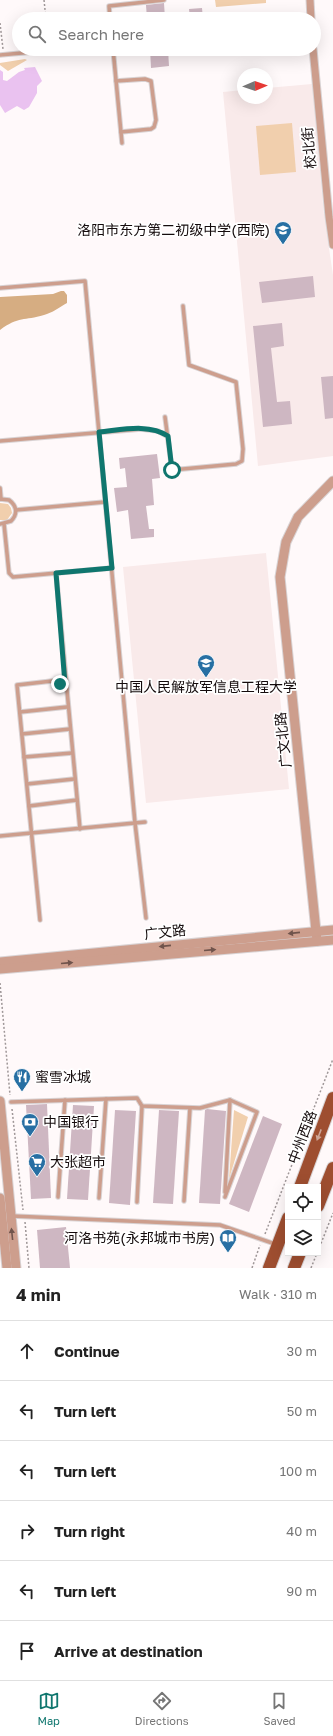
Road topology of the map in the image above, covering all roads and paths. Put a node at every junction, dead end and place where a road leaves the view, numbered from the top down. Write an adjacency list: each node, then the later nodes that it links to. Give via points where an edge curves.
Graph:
1 (44, 0): 4 (path)
2 (164, 0): 5 (lane, via 109,6)
3 (310, 0): 6 (street)
4 (45, 12)
5 (109, 12)
6 (311, 12)
7 (0, 23): 8 (path)
8 (3, 49)
9 (12, 54): 10 (lane)
10 (0, 55)
11 (114, 56): 13 (lane)
12 (314, 56): 16 (street, 校北街, via 328,217)
13 (116, 81): 14 (lane); 14 (lane, via 151,81 156,120 151,129)
14 (121, 132): 15 (lane)
15 (122, 143)
16 (333, 245)
17 (0, 288): 20 (lane, via 85,280)
18 (183, 306): 21 (lane, via 189,365 236,382 243,458 236,464 172,470)
19 (165, 417): 21 (lane)
20 (99, 432): 21 (lane, via 150,429); 22 (lane); 26 (lane)
21 (168, 436)
22 (0, 441)
23 (333, 481): 50 (street, 广文北路, via 298,517 286,542 280,577)
24 (0, 488): 25 (lane)
25 (0, 499): 27 (lane, via 12,502)
26 (105, 502): 27 (lane); 29 (lane)
27 (16, 510): 28 (lane, via 14,518)
28 (2, 524): 30 (lane, via 10,576)
29 (112, 568): 30 (lane); 43 (lane)
30 (56, 573): 31 (lane)
31 (65, 684): 32 (lane); 33 (lane, via 52,682 17,685)
32 (68, 707): 33 (lane); 34 (lane)
33 (20, 712): 35 (lane)
34 (70, 729): 35 (lane); 36 (lane)
35 (22, 734): 37 (lane)
36 (72, 753): 37 (lane); 38 (lane)
37 (24, 757): 39 (lane)
38 (74, 779): 39 (lane); 40 (lane)
39 (27, 784): 41 (lane)
40 (76, 800): 41 (lane); 44 (lane)
41 (29, 806): 45 (lane)
42 (145, 822): 43 (lane)
43 (135, 823): 44 (lane); 47 (lane)
44 (80, 829): 45 (lane)
45 (31, 833): 46 (lane); 48 (lane)
46 (0, 836)
47 (146, 918)
48 (40, 920)
49 (333, 930): 50 (street, 广文路)
50 (317, 936): 51 (street, 广文路); 52 (street, 广文路, one-way to 52); 53 (street, 广文路, one-way to 50)
51 (333, 940)
52 (0, 962)
53 (0, 969)
54 (0, 984): 61 (path)
55 (333, 1059): 77 (path)
56 (333, 1098): 66 (main road, 中州西路, one-way to 66)
57 (106, 1099): 58 (lane); 62 (lane, via 136,1098); 68 (lane)
58 (65, 1100): 61 (lane); 67 (lane)
59 (230, 1100): 59 (lane, via 229,1122 225,1197 257,1112); 63 (lane)
60 (0, 1102): 65 (street)
61 (11, 1102): 75 (path)
62 (142, 1106): 63 (lane); 72 (lane)
63 (190, 1108): 71 (lane)
64 (333, 1168): 69 (main road)
65 (4, 1178): 70 (street)
66 (301, 1184)
67 (58, 1197)
68 (99, 1198)
69 (321, 1198)
70 (2, 1200): 74 (street); 82 (street)
71 (184, 1201)
72 (137, 1202)
73 (333, 1213): 78 (path)
74 (11, 1216): 75 (lane); 83 (street, one-way to 74)
75 (24, 1217): 77 (lane, via 220,1225); 84 (path)
76 (287, 1220): 79 (main road)
77 (262, 1240): 79 (lane); 85 (path)
78 (321, 1244)
79 (278, 1246): 86 (main road)
80 (299, 1256): 87 (main road)
81 (316, 1256): 88 (path)
82 (7, 1268)
83 (16, 1268)
84 (29, 1268)
85 (252, 1268)
86 (269, 1268)
87 (294, 1268)
88 (311, 1268)

